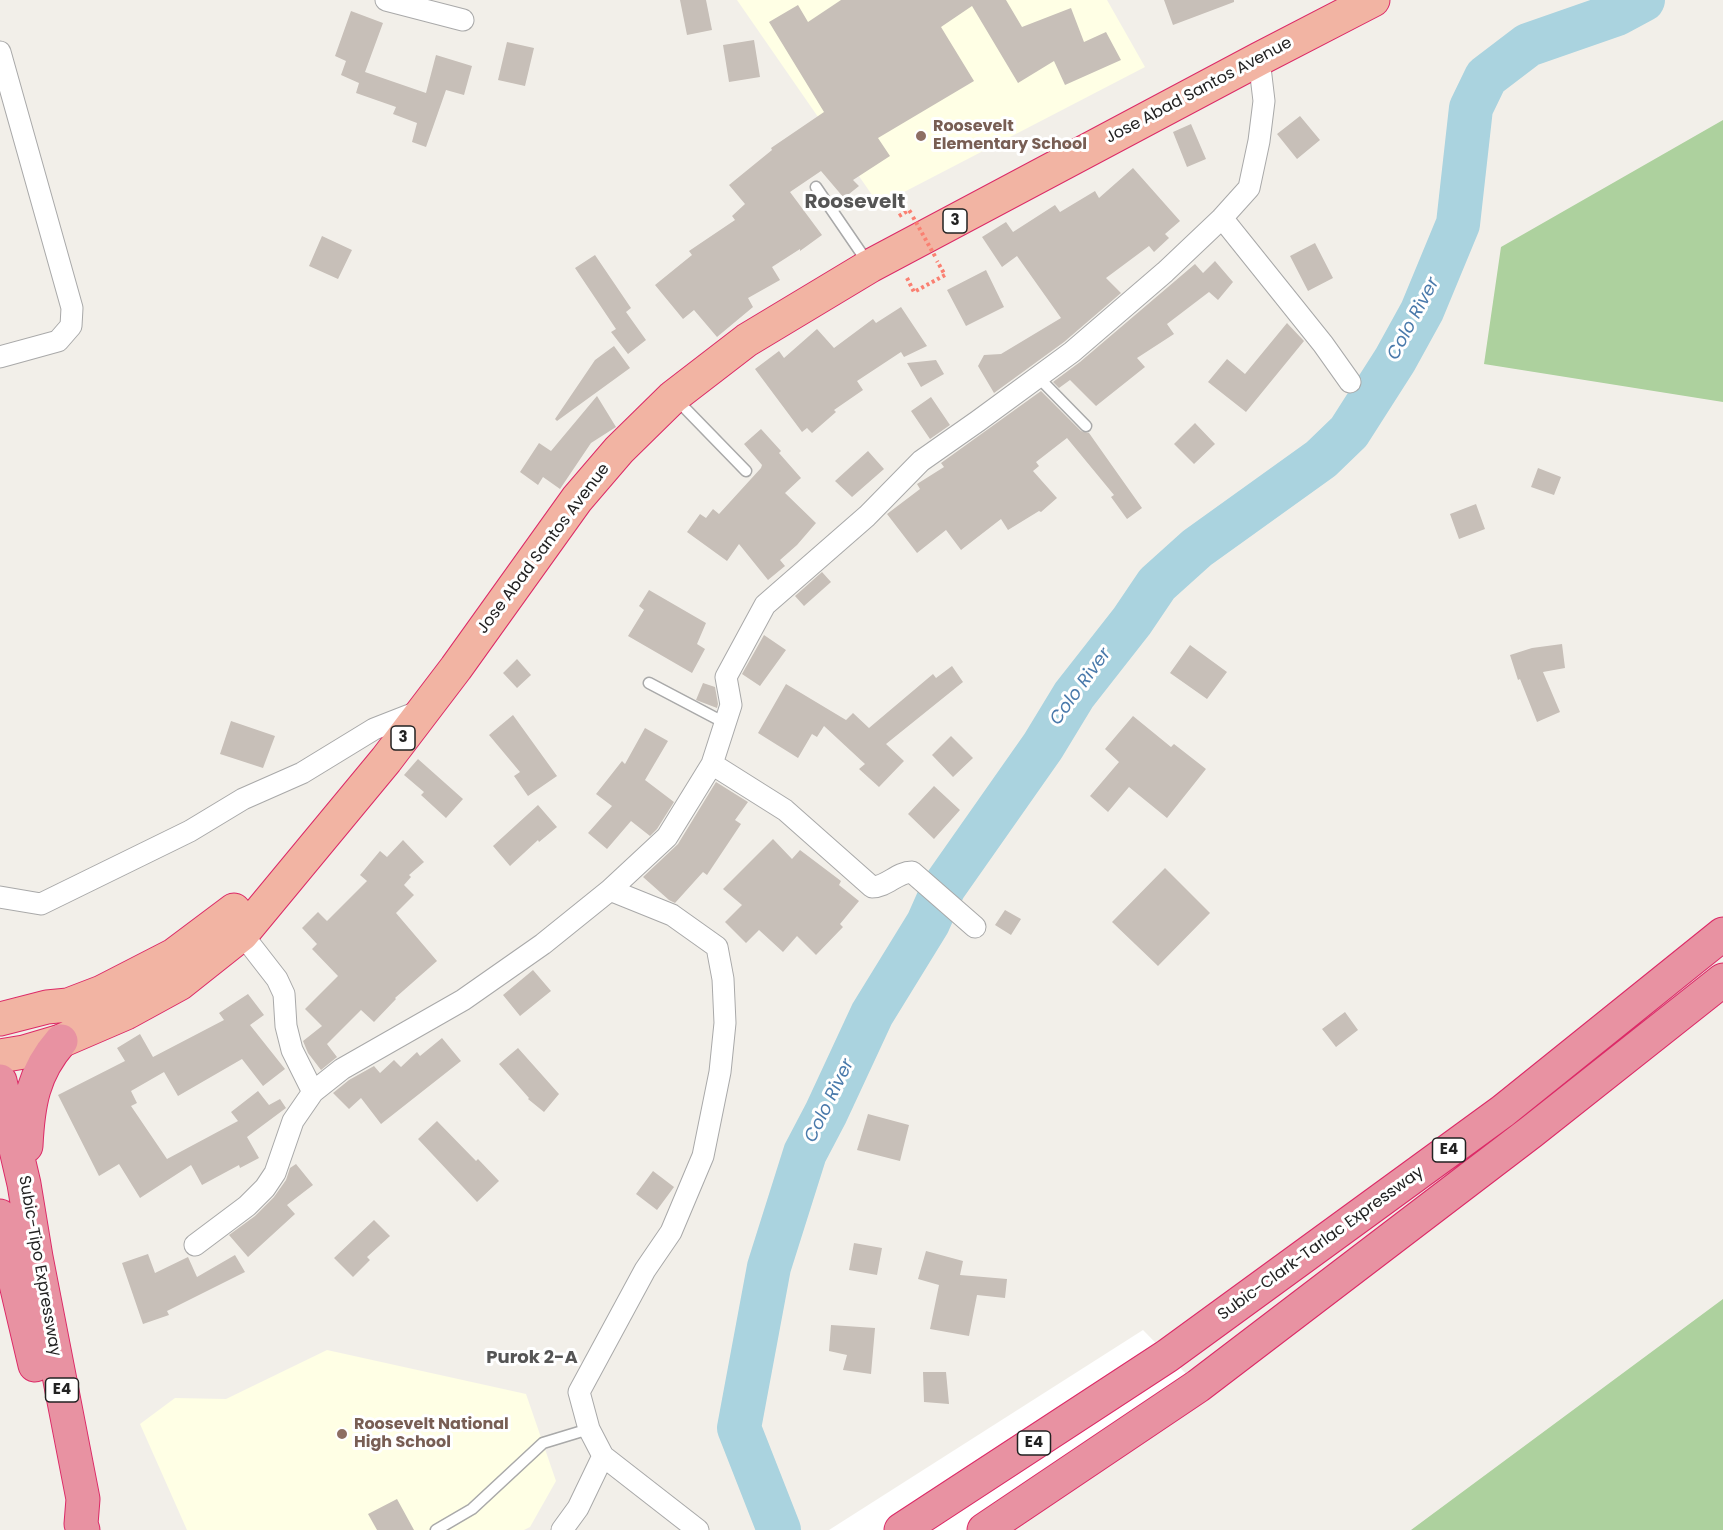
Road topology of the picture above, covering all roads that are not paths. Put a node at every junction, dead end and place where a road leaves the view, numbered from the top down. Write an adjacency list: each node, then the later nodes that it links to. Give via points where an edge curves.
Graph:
1 (386, 0): 3 (street)
2 (1373, 0): 5 (highway, Jose Abad Santos Avenue / 3)
3 (463, 20)
4 (0, 52): 9 (street, via 72,308 71,327 58,341)
5 (1258, 59): 7 (street, via 1264,101 1250,188); 8 (highway, Jose Abad Santos Avenue / 3)
6 (816, 187): 8 (lane)
7 (1222, 218): 10 (street, via 1165,272); 11 (street)
8 (870, 266): 12 (highway, Jose Abad Santos Avenue / 3, via 747,340)
9 (0, 357)
10 (1038, 377): 13 (lane); 17 (street, via 921,460 867,516 765,605 726,677 731,705)
11 (1350, 382)
12 (673, 397): 14 (lane); 16 (highway, Jose Abad Santos Avenue / 3, via 619,450 577,500)
13 (1086, 426)
14 (746, 471)
15 (650, 683): 17 (lane)
16 (425, 709): 19 (highway, Jose Abad Santos Avenue / 3); 21 (street, via 374,729 302,773 243,799 190,831 41,904)
17 (725, 723): 18 (street)
18 (712, 764): 20 (street, via 667,837); 22 (street, via 785,810 872,886 912,872)
19 (302, 860): 23 (highway, Jose Abad Santos Avenue / 3); 26 (highway, Jose Abad Santos Avenue / 3, via 281,871 174,955)
20 (610, 890): 32 (street, via 543,944 463,1000 342,1069); 36 (street, via 672,915 717,947 725,1023 720,1072 703,1156 671,1232 645,1270 579,1392)
21 (0, 897)
22 (970, 923)
23 (242, 934): 29 (highway, Jose Abad Santos Avenue / 3, via 179,984 126,1013); 32 (street, via 284,993 292,1050)
24 (1723, 934): 42 (highway, Subic-Clark-Tarlac Expressway / E4, via 1503,1111 1167,1356)
25 (1723, 980): 43 (highway, E4, via 1198,1386)
26 (68, 1005): 27 (highway, Jose Abad Santos Avenue / 3); 28 (highway, via 40,1024)
27 (0, 1019)
28 (0, 1040)
29 (61, 1041): 30 (highway, Jose Abad Santos Avenue / 3); 33 (highway, E4, via 38,1073 31,1099)
30 (0, 1056)
31 (0, 1081): 33 (highway, Subic-Tipo Expressway / E4)
32 (313, 1092): 35 (street, via 293,1121 275,1173 264,1188 247,1206)
33 (24, 1184): 38 (highway, Subic-Tipo Expressway / E4, via 83,1499)
34 (0, 1216): 38 (highway, Subic-Tipo Expressway / E4, via 67,1503)
35 (195, 1245)
36 (589, 1429): 37 (street); 39 (lane, via 543,1443 472,1509)
37 (603, 1456): 40 (street, via 578,1508); 41 (street)
38 (82, 1527)
39 (436, 1530)
40 (562, 1530)
41 (698, 1530)
42 (901, 1530)
43 (984, 1530)

